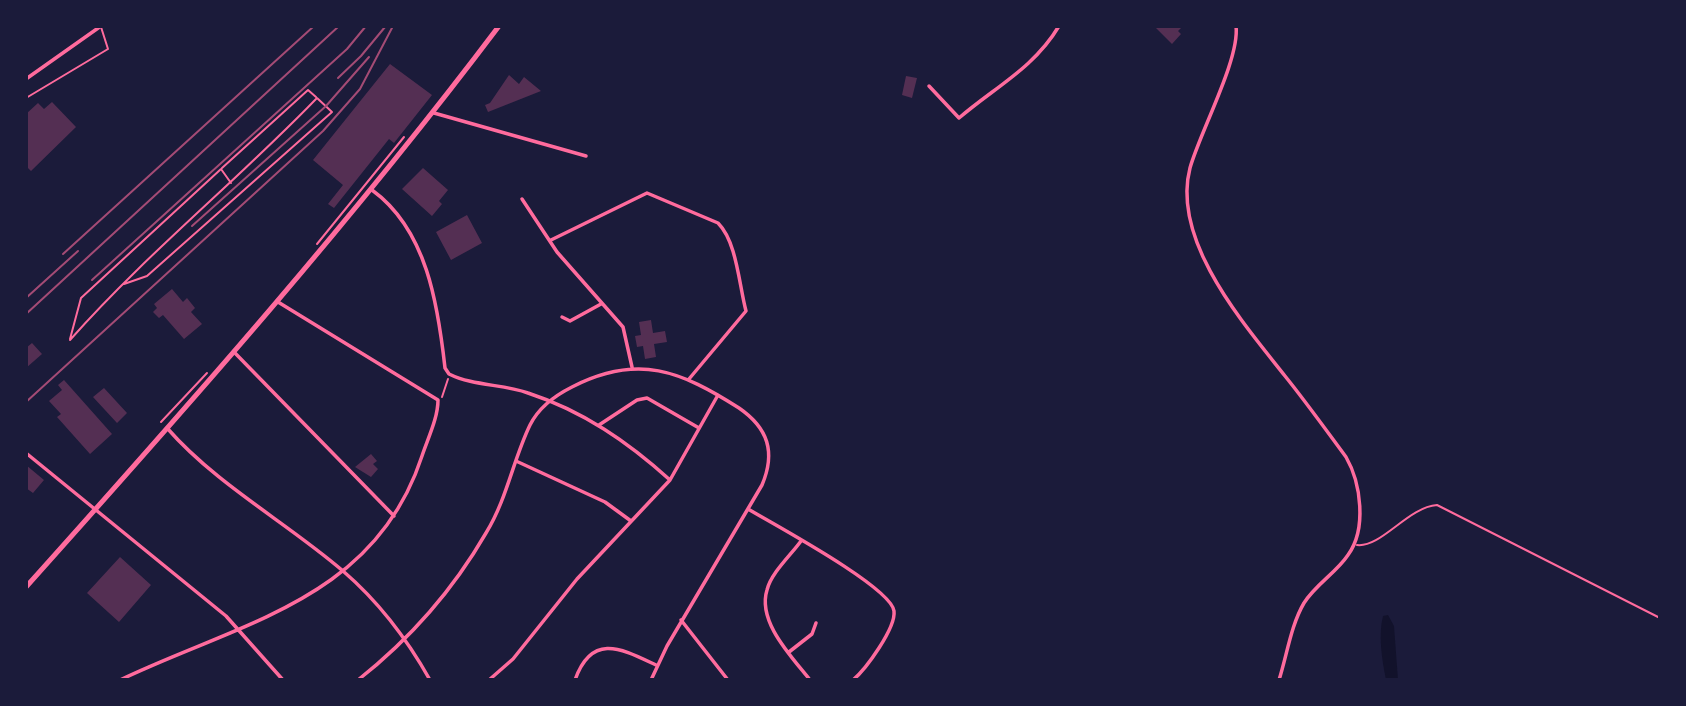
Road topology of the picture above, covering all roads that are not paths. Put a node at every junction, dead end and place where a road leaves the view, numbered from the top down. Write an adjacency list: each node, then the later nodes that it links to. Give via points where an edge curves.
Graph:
1 (101, 26): 5 (street); 8 (lane, via 108,49)
2 (499, 26): 9 (main road)
3 (1059, 26): 6 (street, via 1027,67 959,118)
4 (1236, 26): 54 (street, via 1232,57 1190,169 1189,206 1204,253 1231,307 1354,470 1359,504 1354,544 1302,606)
5 (26, 79)
6 (929, 86)
7 (317, 98): 11 (lane, via 308,90); 12 (lane); 16 (lane, via 332,112 147,276)
8 (26, 99)
9 (433, 113): 10 (street); 13 (main road)
10 (586, 156)
11 (221, 169): 12 (lane); 16 (lane, via 80,298 70,340)
12 (231, 183): 16 (lane)
13 (372, 190): 17 (main road); 24 (street, via 400,216 420,255 432,287 445,368 450,374)
14 (522, 200): 15 (street)
15 (551, 240): 18 (street); 22 (street, via 647,193 724,229 746,311)
16 (124, 284)
17 (276, 301): 20 (main road); 33 (street, via 438,400 412,487)
18 (601, 304): 19 (street, via 570,320); 21 (street, via 623,327)
19 (562, 317)
20 (233, 351): 26 (main road); 33 (street)
21 (632, 368): 22 (street, via 658,368); 24 (street, via 587,379)
22 (689, 379): 23 (street)
23 (718, 395): 27 (street); 32 (street, via 751,416 769,441 767,472)
24 (548, 401): 25 (street); 29 (street, via 531,423)
25 (599, 425): 27 (street, via 647,398); 30 (street)
26 (167, 428): 31 (main road); 36 (street, via 224,480)
27 (699, 428): 30 (street)
28 (26, 453): 31 (street)
29 (516, 461): 34 (street, via 605,502); 41 (street, via 488,530)
30 (670, 480): 34 (street)
31 (96, 509): 37 (main road); 40 (street)
32 (748, 509): 35 (street); 38 (street)
33 (394, 516): 36 (street)
34 (631, 521): 48 (street, via 513,659)
35 (801, 541): 42 (street, via 766,589 770,622); 53 (street, via 890,600 894,611 885,637)
36 (344, 572): 40 (street, via 320,590); 41 (street)
37 (26, 587)
38 (681, 620): 43 (street); 51 (street)
39 (816, 623): 42 (street, via 812,634)
40 (239, 629): 44 (street); 45 (street)
41 (407, 639): 46 (street); 47 (street)
42 (789, 652): 52 (street)
43 (656, 665): 49 (street, via 619,648 606,648 586,658); 50 (street)
44 (120, 680)
45 (283, 680)
46 (358, 680)
47 (430, 680)
48 (489, 680)
49 (575, 680)
50 (651, 680)
51 (728, 680)
52 (810, 680)
53 (853, 680)
54 (1279, 680)

